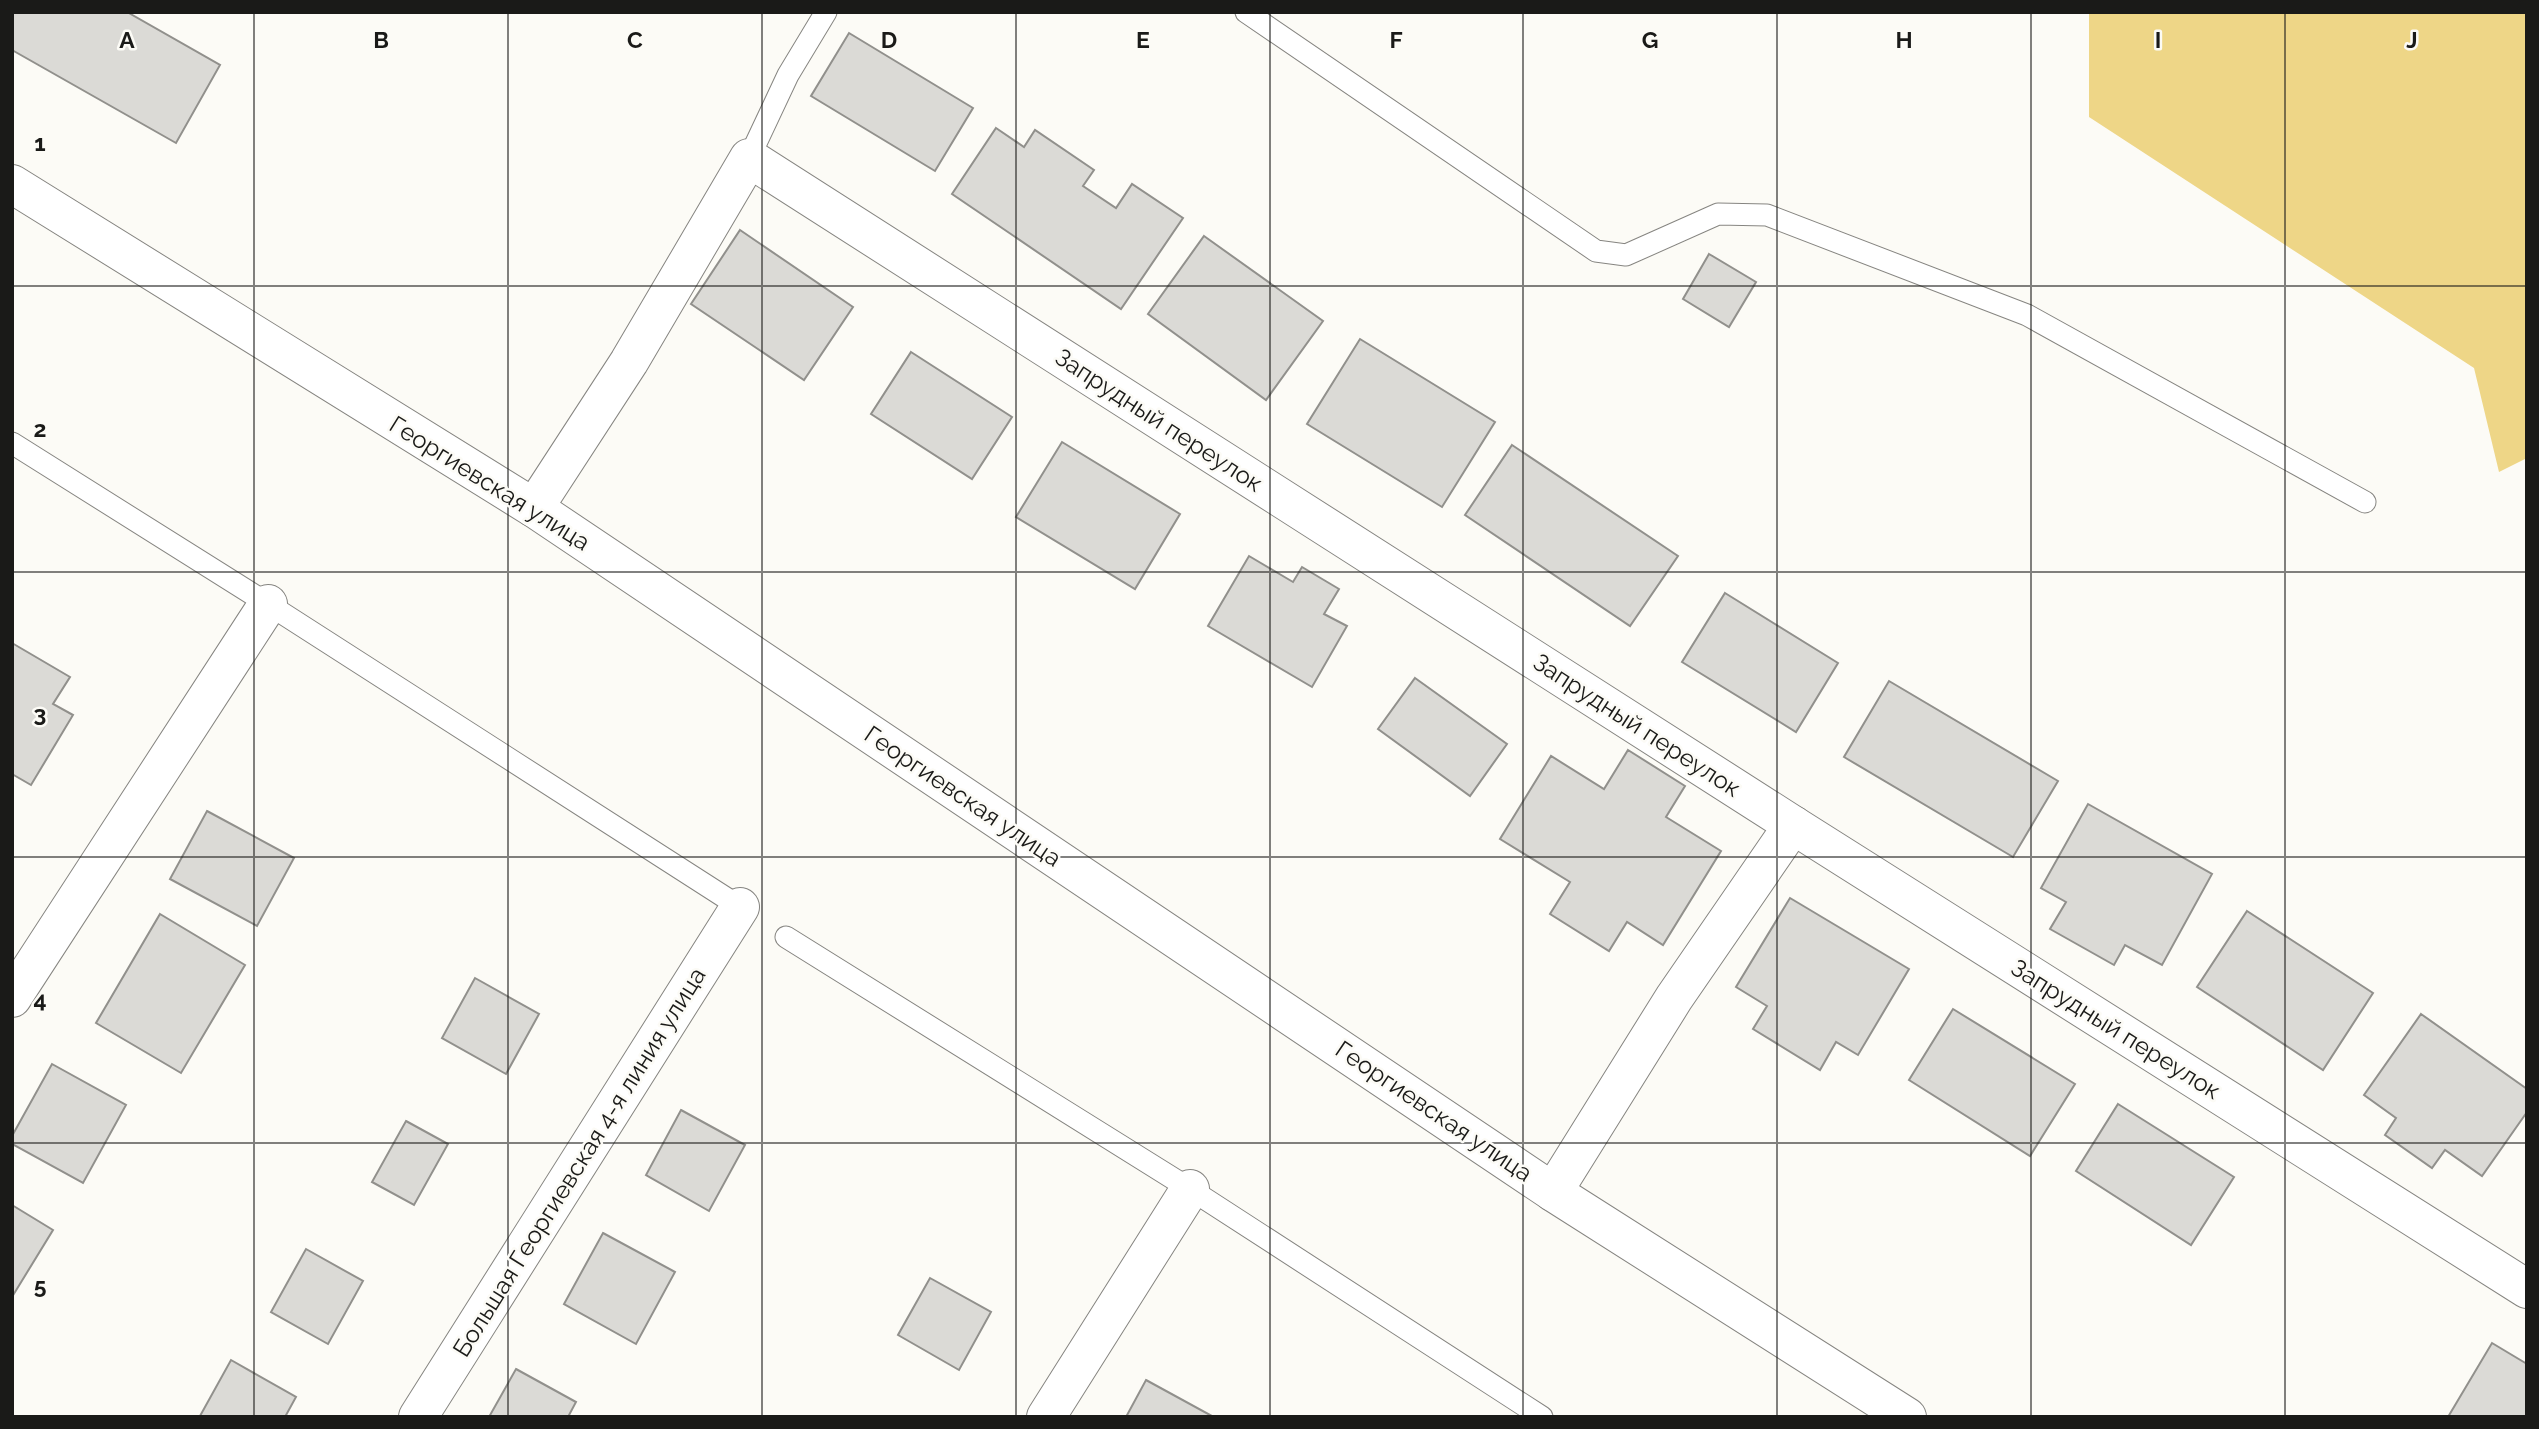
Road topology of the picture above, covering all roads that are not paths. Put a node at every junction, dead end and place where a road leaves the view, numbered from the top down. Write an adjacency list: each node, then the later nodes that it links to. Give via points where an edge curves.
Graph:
1 (826, 12): 3 (lane, via 788,75)
2 (1246, 12): 6 (lane, via 1596,251 1626,256 1718,214 1767,215 2027,315)
3 (750, 158): 7 (street, via 629,362); 9 (street, Запрудный переулок)
4 (12, 184): 7 (street, Георгиевская улица)
5 (12, 443): 8 (lane)
6 (2365, 502)
7 (534, 508): 14 (street, Георгиевская улица)
8 (268, 604): 10 (lane); 12 (street)
9 (1793, 825): 14 (street, via 1674,998); 15 (street, Запрудный переулок)
10 (740, 906): 16 (street, Большая Георгиевская 4-я линия улица)
11 (786, 937): 13 (lane)
12 (12, 998)
13 (1190, 1189): 17 (street); 18 (lane)
14 (1553, 1192): 19 (street, Георгиевская улица)
15 (2527, 1289)
16 (418, 1417)
17 (1046, 1417)
18 (1542, 1417)
19 (1907, 1417)

